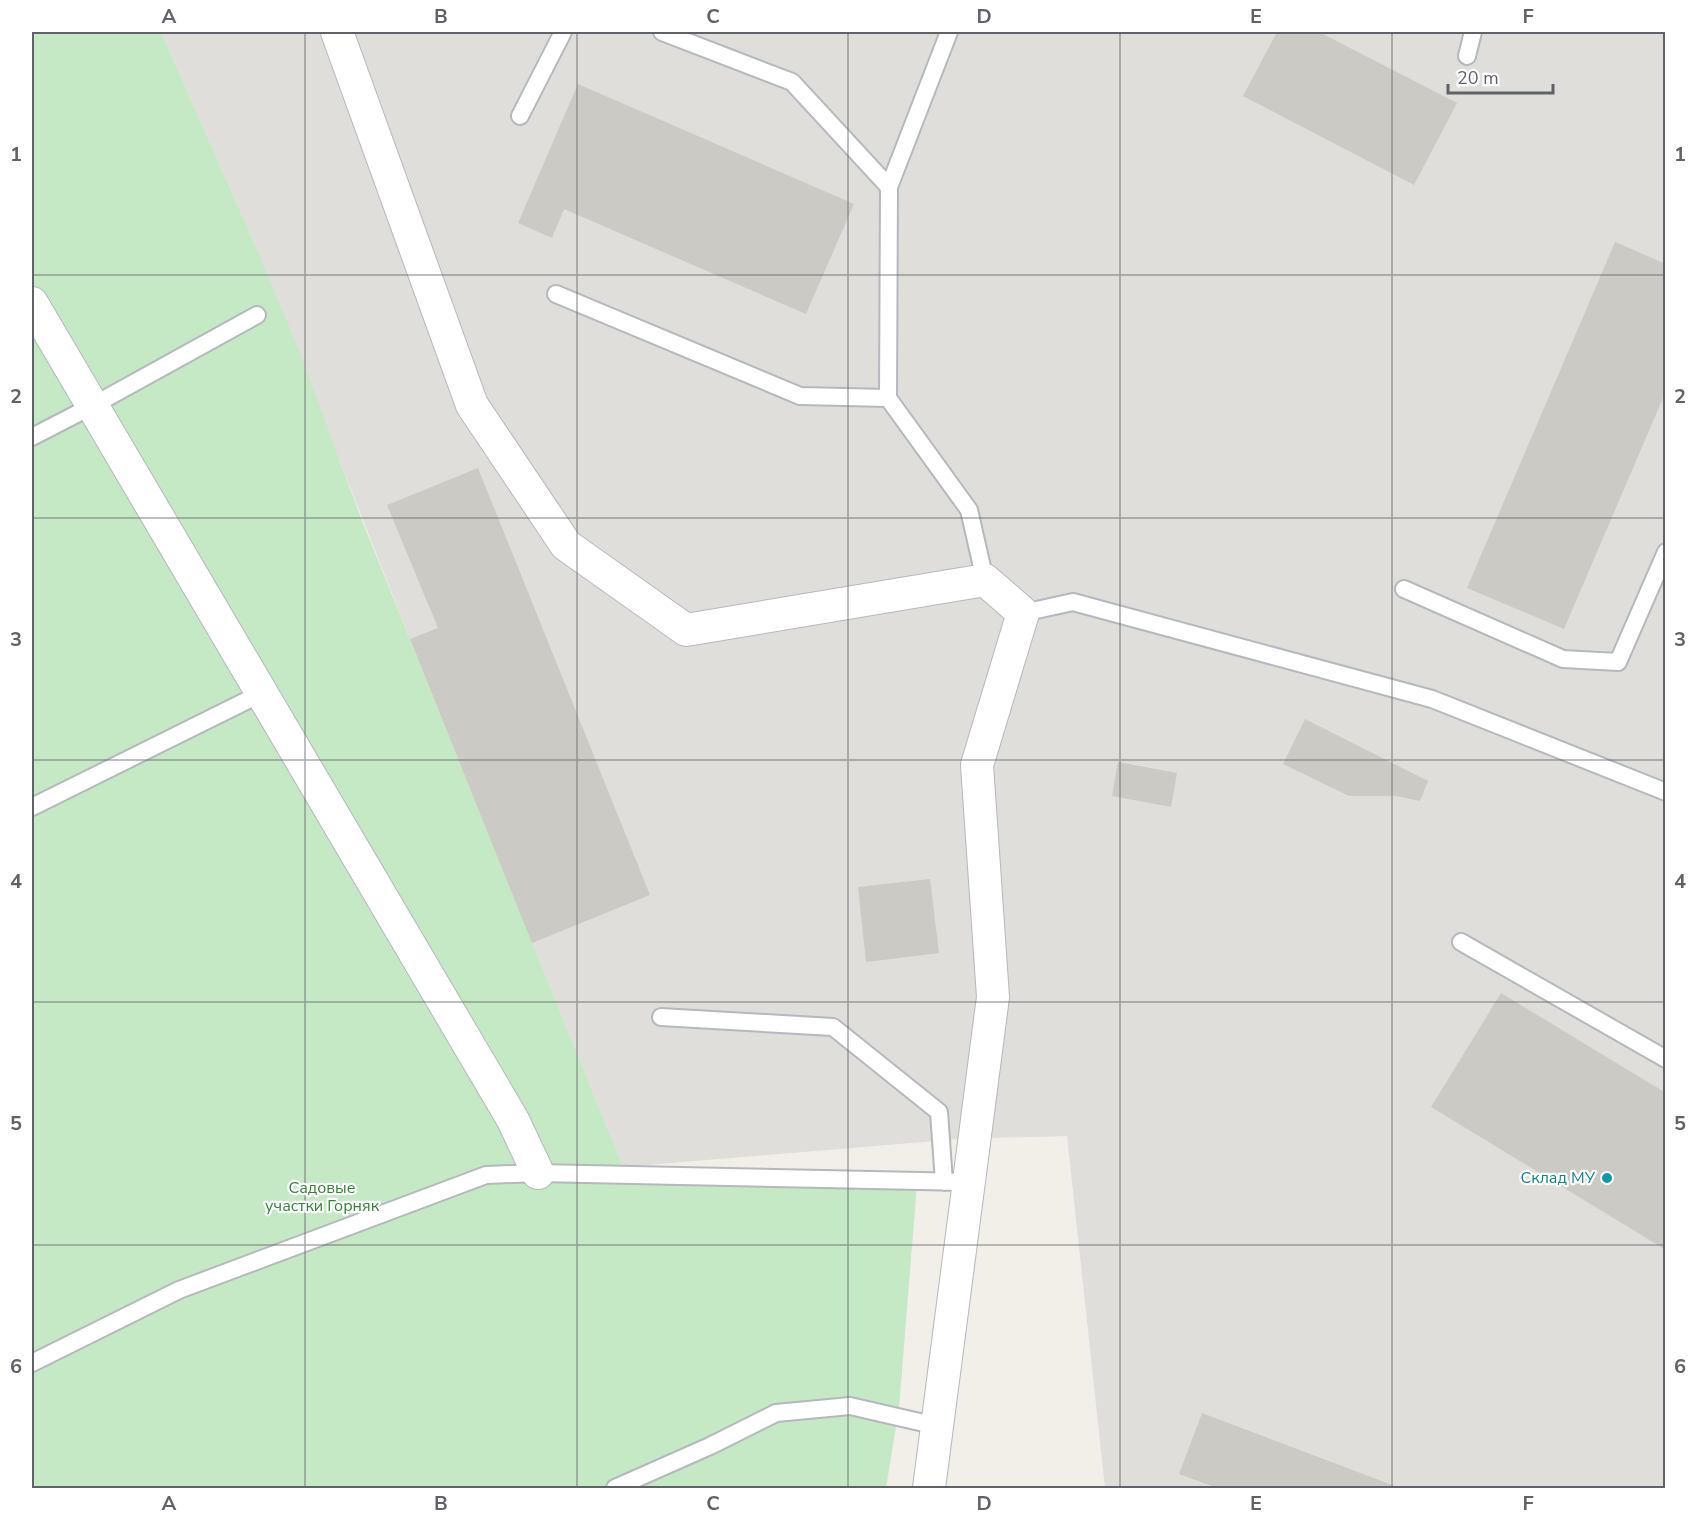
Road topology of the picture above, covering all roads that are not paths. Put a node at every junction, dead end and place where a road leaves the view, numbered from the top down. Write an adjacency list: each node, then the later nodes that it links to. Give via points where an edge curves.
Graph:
1 (337, 32): 16 (street, via 472,405 566,545 686,630)
2 (563, 32): 7 (lane)
3 (662, 32): 8 (lane, via 792,82)
4 (949, 32): 8 (lane)
5 (1473, 32): 6 (lane)
6 (1467, 56)
7 (520, 116)
8 (889, 187): 12 (lane)
9 (556, 294): 12 (lane, via 800,396)
10 (32, 303): 13 (street)
11 (257, 315): 13 (lane)
12 (888, 398): 16 (lane, via 969,510)
13 (92, 406): 14 (lane); 19 (street)
14 (32, 437)
15 (1665, 552): 17 (lane, via 1618,662 1563,659)
16 (985, 580): 18 (street)
17 (1404, 589)
18 (1023, 613): 20 (lane, via 1073,602 1432,699); 26 (street, via 977,765 993,997)
19 (262, 693): 21 (lane); 25 (street, via 513,1120)
20 (1665, 792)
21 (32, 807)
22 (1461, 942): 24 (lane)
23 (661, 1017): 26 (lane, via 833,1027 939,1112)
24 (1665, 1059)
25 (537, 1173): 26 (lane); 27 (lane, via 486,1175 179,1290)
26 (956, 1182): 28 (street)
27 (32, 1364)
28 (937, 1426): 29 (lane, via 850,1406 776,1413); 30 (street)
29 (615, 1488)
30 (929, 1488)

